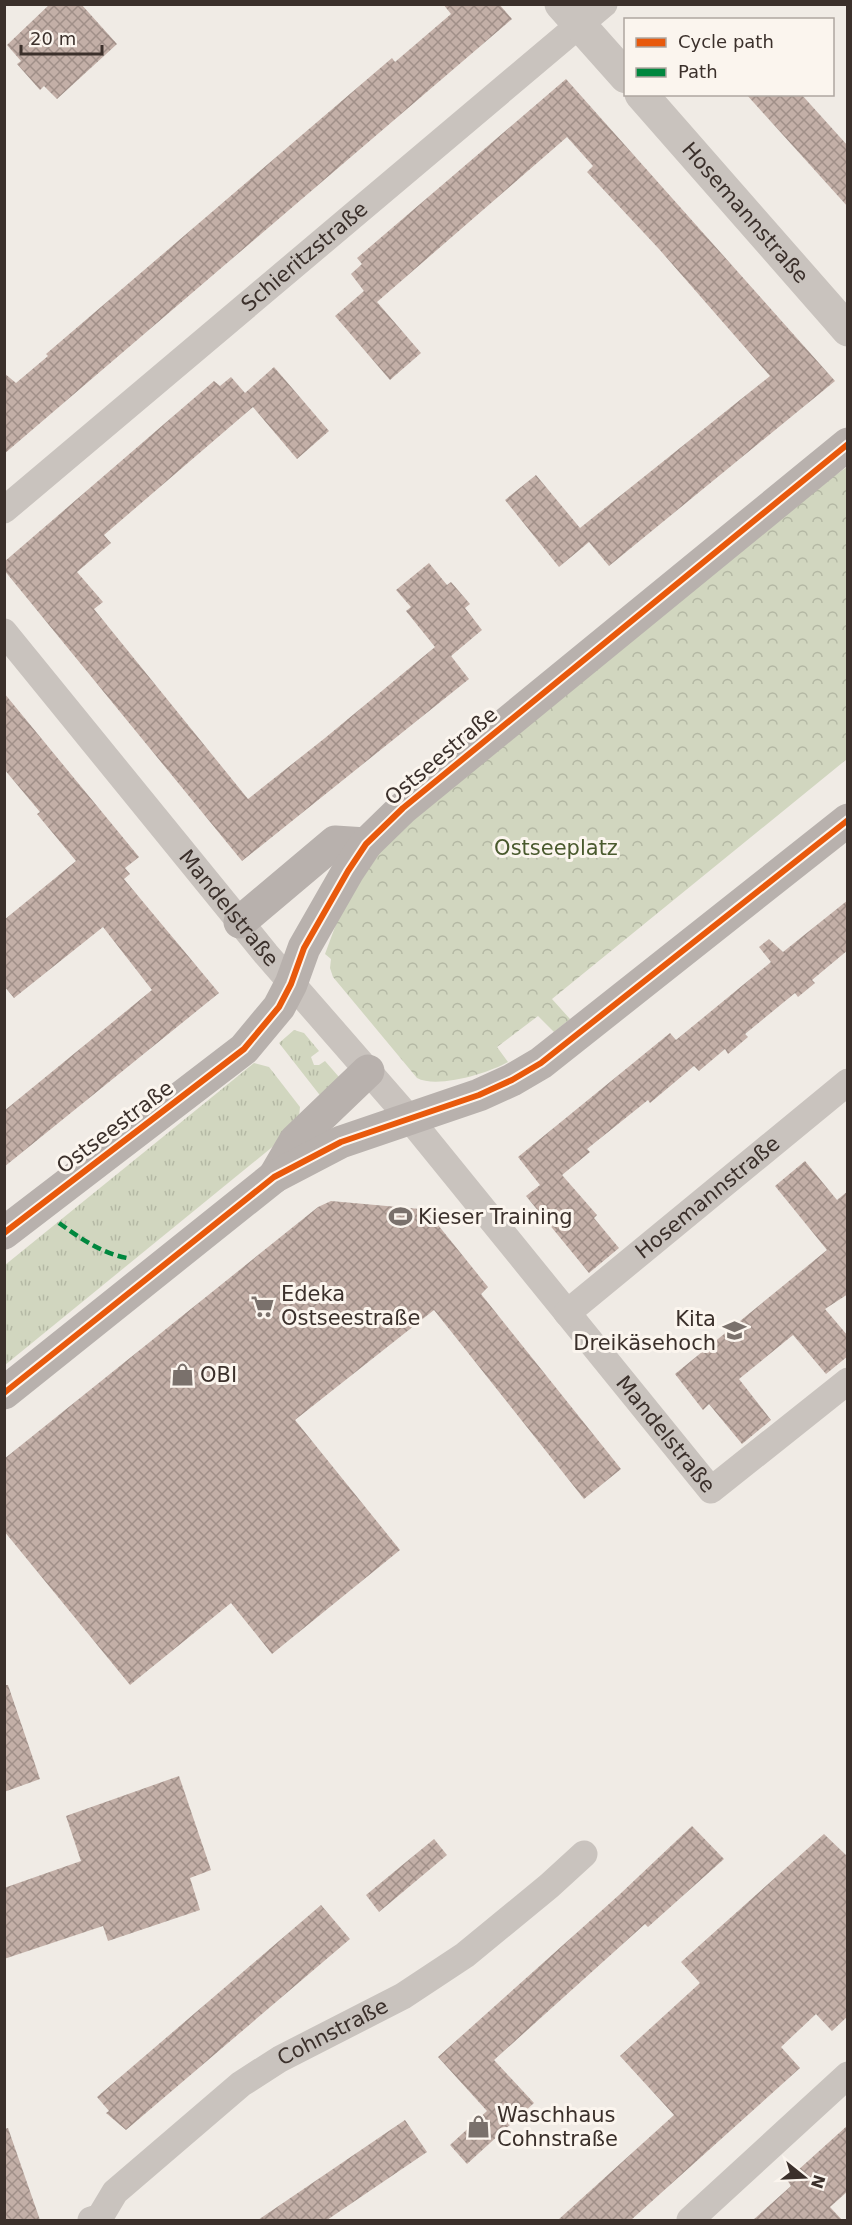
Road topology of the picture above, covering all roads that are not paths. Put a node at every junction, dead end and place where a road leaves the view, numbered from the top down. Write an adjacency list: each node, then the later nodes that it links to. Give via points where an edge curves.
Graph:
1 (604, 4): 2 (street, Schieritzstraße)
2 (571, 15): 3 (street); 7 (street, Schieritzstraße)
3 (624, 75)
4 (643, 96): 5 (street, Hosemannstraße)
5 (848, 330)
6 (848, 444): 10 (main road, Ostseestraße, via 403,808)
7 (4, 510)
8 (4, 632): 11 (street, Mandelstraße)
9 (848, 820): 15 (main road, via 541,1063 479,1095)
10 (366, 843): 11 (main road, via 335,842); 12 (main road, Ostseestraße, via 304,948)
11 (240, 922): 12 (street, Mandelstraße)
12 (291, 984): 13 (street, Mandelstraße); 17 (main road, Ostseestraße, via 279,1007 244,1049)
13 (368, 1071): 15 (street, Mandelstraße); 16 (main road, via 295,1141)
14 (848, 1082): 18 (street, Hosemannstraße)
15 (409, 1118): 16 (main road, via 341,1142); 18 (street, Mandelstraße)
16 (274, 1177): 20 (main road)
17 (4, 1233)
18 (567, 1313): 19 (street, Mandelstraße, via 711,1490)
19 (848, 1381)
20 (4, 1392)
21 (584, 1854): 23 (street, Cohnstraße, via 465,1955 402,1996 280,2059 241,2084 115,2192 100,2217)
22 (848, 2075): 24 (street)
23 (91, 2220)
24 (690, 2220)

